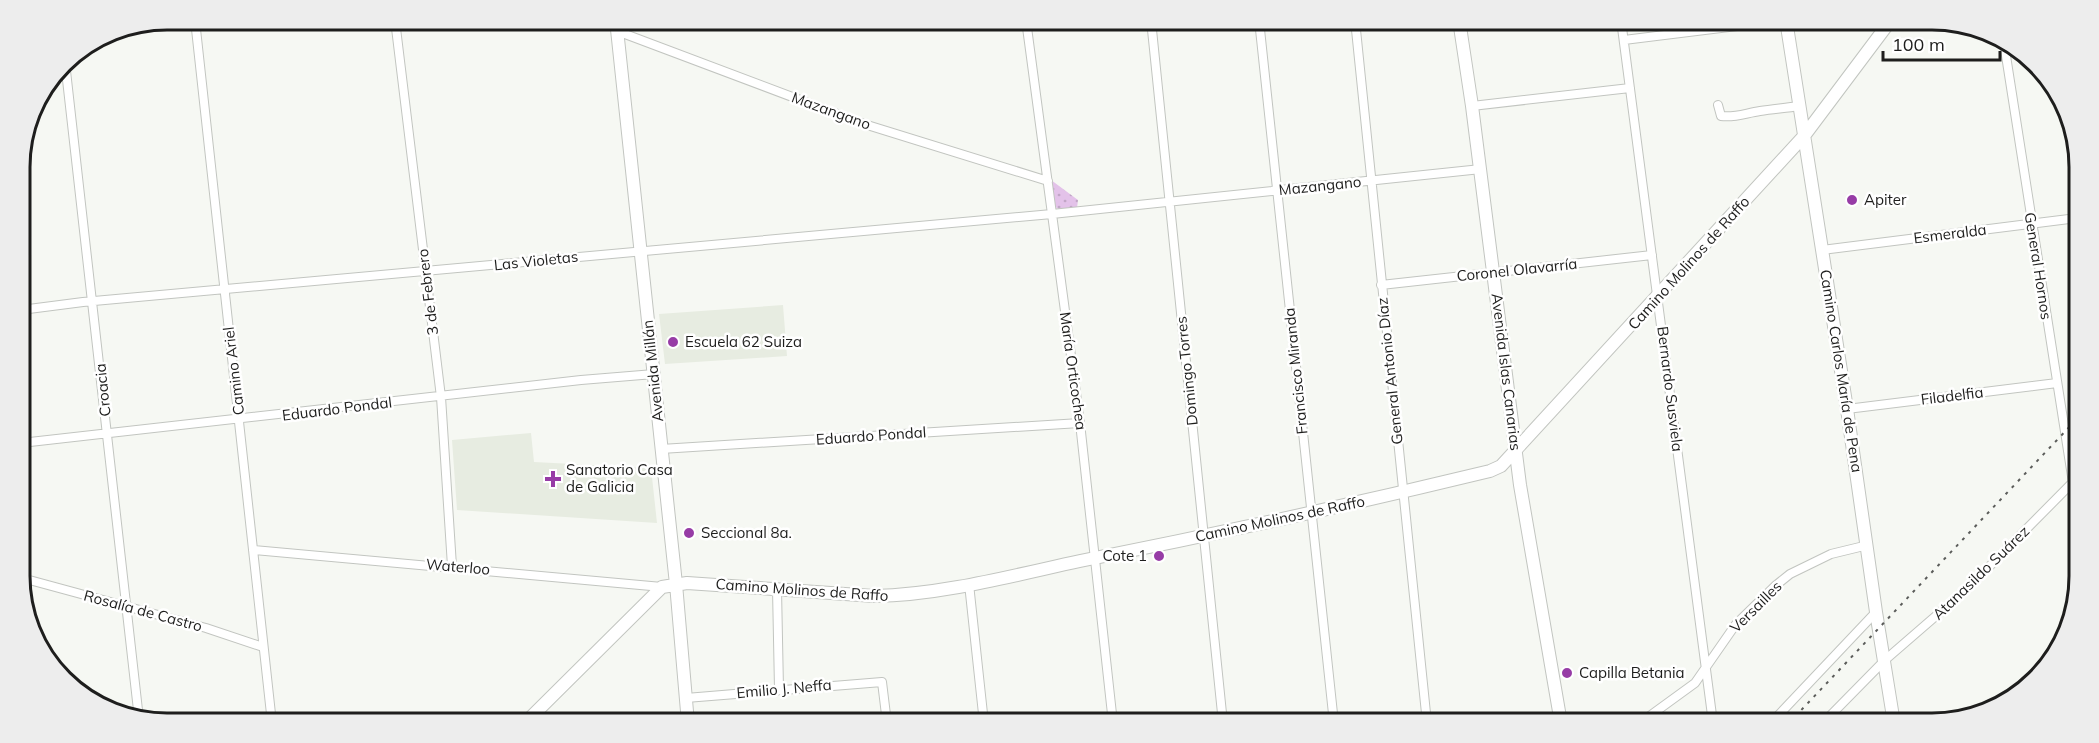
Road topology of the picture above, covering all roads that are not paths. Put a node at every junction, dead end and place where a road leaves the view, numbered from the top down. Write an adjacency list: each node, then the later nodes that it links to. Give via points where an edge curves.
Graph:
1 (196, 30): 36 (street, Camino Ariel)
2 (395, 30): 33 (street, 3 de Febrero)
3 (618, 30): 31 (street, Avenida Millán)
4 (629, 30): 24 (street, Mazangano, via 864,124)
5 (1027, 30): 24 (street, María Orticochea)
6 (1152, 30): 26 (street, Domingo Torres)
7 (1261, 30): 25 (street, Francisco Miranda)
8 (1356, 30): 23 (street, General Antonio Díaz)
9 (1461, 30): 19 (street, Avenida Islas Canarias)
10 (1622, 30): 14 (street, Bernardo Susviela)
11 (1705, 30): 14 (street)
12 (1788, 30): 20 (street, Camino Carlos María de Pena)
13 (1884, 30): 21 (street, Camino Molinos de Raffo)
14 (1624, 40): 17 (street, Bernardo Susviela)
15 (2005, 51): 29 (street, General Hornos)
16 (66, 74): 38 (street, Croacia)
17 (1630, 88): 19 (street); 32 (street, Bernardo Susviela)
18 (1718, 105): 20 (street, via 1720,116)
19 (1473, 106): 22 (street, Avenida Islas Canarias)
20 (1799, 106): 21 (street, Camino Carlos María de Pena)
21 (1804, 136): 30 (street, Camino Carlos María de Pena); 37 (street, Camino Molinos de Raffo)
22 (1481, 169): 23 (street, Mazangano); 34 (street, Avenida Islas Canarias)
23 (1372, 180): 25 (street, Mazangano); 35 (street, General Antonio Díaz)
24 (1048, 181): 27 (street, María Orticochea)
25 (1279, 190): 26 (street, Mazangano); 53 (street, Francisco Miranda)
26 (1169, 201): 27 (street, Mazangano); 54 (street, Domingo Torres)
27 (1052, 214): 31 (street, Las Violetas); 45 (street, María Orticochea)
28 (2069, 219): 29 (street, Esmeralda)
29 (2031, 223): 30 (street, Esmeralda); 41 (street, General Hornos)
30 (1822, 250): 43 (street, Camino Carlos María de Pena)
31 (641, 251): 33 (street, Las Violetas); 40 (street, Avenida Millán)
32 (1652, 255): 34 (street, Coronel Olavarría); 37 (street, Bernardo Susviela)
33 (426, 272): 36 (street, Las Violetas); 42 (street, 3 de Febrero)
34 (1493, 273): 35 (street, Coronel Olavarría); 50 (street, Avenida Islas Canarias)
35 (1381, 285): 52 (street, General Antonio Díaz)
36 (224, 290): 38 (street, Las Violetas); 44 (street, Camino Ariel)
37 (1658, 297): 50 (street, Camino Molinos de Raffo); 68 (street, Bernardo Susviela)
38 (93, 301): 39 (street, Las Violetas); 46 (street, Croacia)
39 (30, 309)
40 (654, 374): 42 (street, Eduardo Pondal); 48 (street, Avenida Millán)
41 (2057, 383): 43 (street, Filadelfia); 49 (street, General Hornos)
42 (441, 397): 44 (street, Eduardo Pondal); 58 (street, 3 de Febrero)
43 (1848, 409): 55 (street, Camino Carlos María de Pena)
44 (239, 420): 46 (street, Eduardo Pondal); 56 (street, Camino Ariel)
45 (1080, 423): 48 (street, Eduardo Pondal); 57 (street, María Orticochea)
46 (108, 433): 47 (street, Eduardo Pondal); 64 (street, Croacia)
47 (30, 442)
48 (662, 449): 60 (street, Avenida Millán)
49 (2069, 450)
50 (1516, 452): 52 (street, Camino Molinos de Raffo, via 1490,471); 81 (street, Avenida Islas Canarias)
51 (2069, 489): 67 (street, Atanasildo Suárez, via 1967,589)
52 (1403, 492): 53 (street, Camino Molinos de Raffo); 80 (street, General Antonio Díaz)
53 (1310, 513): 54 (street, Camino Molinos de Raffo); 79 (street, Francisco Miranda)
54 (1204, 536): 57 (street, Camino Molinos de Raffo); 78 (street, Domingo Torres)
55 (1868, 545): 65 (street, Camino Carlos María de Pena); 68 (street, Versailles, via 1831,554 1790,574 1736,624)
56 (254, 550): 58 (street, Waterloo); 66 (street, Camino Ariel)
57 (1095, 558): 61 (street, Camino Molinos de Raffo); 77 (street, María Orticochea)
58 (452, 566): 62 (street, Waterloo)
59 (30, 580): 64 (street, Rosalía de Castro)
60 (676, 584): 62 (street, Camino Molinos de Raffo); 63 (street, Camino Molinos de Raffo); 70 (street, Avenida Millán)
61 (969, 584): 63 (street, Camino Molinos de Raffo, via 897,596); 76 (street)
62 (662, 587): 73 (street)
63 (777, 589): 69 (street)
64 (126, 606): 66 (street, Rosalía de Castro); 71 (street, Croacia)
65 (1876, 612): 67 (street, Camino Carlos María de Pena); 84 (street)
66 (263, 648): 72 (street, Camino Ariel)
67 (1885, 660): 85 (street, Atanasildo Suárez); 86 (street, Camino Carlos María de Pena)
68 (1706, 668): 82 (street, Versailles, via 1695,683); 83 (street, Bernardo Susviela)
69 (779, 689): 70 (street, Emilio J. Neffa); 75 (street, Emilio J. Neffa, via 882,682)
70 (686, 698): 74 (street, Avenida Millán)
71 (138, 710)
72 (271, 713)
73 (535, 713)
74 (687, 713)
75 (886, 713)
76 (983, 713)
77 (1112, 713)
78 (1222, 713)
79 (1333, 713)
80 (1426, 713)
81 (1559, 713)
82 (1654, 713)
83 (1712, 713)
84 (1780, 713)
85 (1833, 713)
86 (1893, 713)

